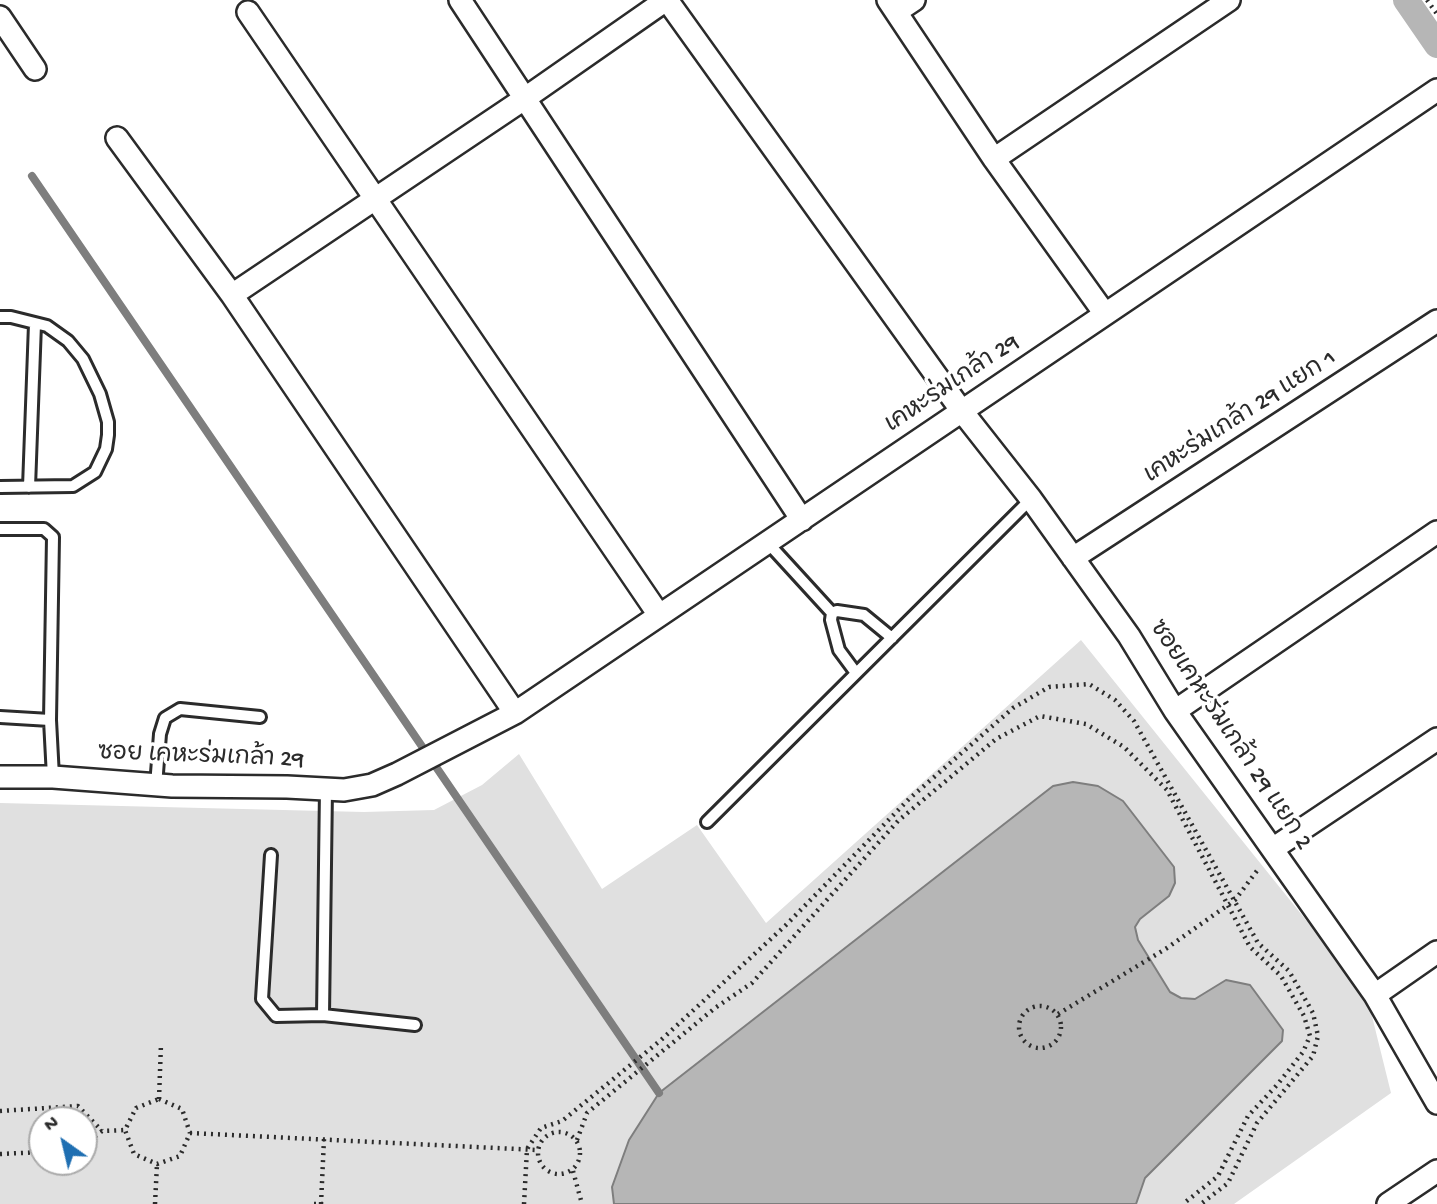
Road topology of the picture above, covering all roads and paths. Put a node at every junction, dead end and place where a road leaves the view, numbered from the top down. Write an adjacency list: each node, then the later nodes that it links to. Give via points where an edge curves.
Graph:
1 (460, 0): 11 (street)
2 (666, 0): 11 (street); 20 (street, ซอยเคหะร่มเกล้า 29 แยก 2)
3 (1229, 0): 13 (street)
4 (1427, 0): 7 (path)
5 (899, 4): 13 (street)
6 (248, 12): 14 (street)
7 (1437, 14)
8 (0, 17): 9 (street)
9 (35, 69)
10 (1437, 90): 16 (street, เคหะร่มเกล้า 29)
11 (524, 99): 14 (street); 24 (street)
12 (117, 138): 15 (street)
13 (994, 159): 16 (street)
14 (375, 197): 15 (street); 30 (street)
15 (232, 295): 36 (street)
16 (1105, 314): 20 (street, เคหะร่มเกล้า 29)
17 (0, 317): 19 (lane)
18 (1437, 321): 28 (street, เคหะร่มเกล้า 29 แยก 1)
19 (35, 324): 22 (lane); 22 (lane, via 68,341 83,359 100,394 108,435 101,461 85,480 73,486)
20 (961, 410): 23 (street, ซอยเคหะร่มเกล้า 29 แยก 2); 24 (street, เคหะร่มเกล้า 29)
21 (0, 487): 22 (lane)
22 (29, 487)
23 (1031, 499): 28 (street, ซอยเคหะร่มเกล้า 29 แยก 2); 31 (lane)
24 (802, 520): 27 (street, เคหะร่มเกล้า 29)
25 (0, 529): 37 (lane, via 44,529 53,537)
26 (1437, 532): 33 (street)
27 (768, 543): 29 (lane); 30 (street, เคหะร่มเกล้า 29)
28 (1073, 558): 33 (street, ซอยเคหะร่มเกล้า 29 แยก 2)
29 (832, 613): 31 (lane, via 864,615); 32 (lane, via 839,650)
30 (659, 615): 36 (street, เคหะร่มเกล้า 29)
31 (892, 638): 32 (lane)
32 (856, 673): 43 (lane)
33 (1175, 710): 44 (street, ซอยเคหะร่มเกล้า 29 แยก 2)
34 (0, 717): 37 (lane)
35 (260, 717): 41 (lane, via 180,709 165,718)
36 (506, 718): 42 (street, ซอย เคหะร่มเกล้า 29, via 372,785)
37 (50, 720): 40 (lane)
38 (1437, 739): 44 (street)
39 (0, 777): 40 (street, ซอย เคหะร่มเกล้า 29)
40 (53, 777): 41 (street, ซอย เคหะร่มเกล้า 29)
41 (156, 786): 42 (street, ซอย เคหะร่มเกล้า 29)
42 (326, 789): 51 (lane)
43 (707, 822)
44 (1274, 848): 46 (path); 49 (street, ซอยเคหะร่มเกล้า 29 แยก 2)
45 (271, 855): 51 (lane, via 262,999 276,1016)
46 (1235, 900): 47 (path); 63 (path, via 1134,721 1089,684 1049,687 1013,708 909,799 786,925 661,1040 562,1121 541,1128); 76 (path, via 1258,943 1289,971 1312,1013 1318,1036 1312,1055 1257,1123 1228,1183)
47 (1228, 905): 50 (path); 62 (path, via 1167,790 1124,747 1086,724 1040,716 996,739 898,821 752,983 715,1007 587,1113); 75 (path, via 1250,947 1281,976 1310,1035 1304,1052 1248,1116 1218,1176)
48 (1437, 952): 49 (street)
49 (1375, 995): 55 (street, ซอยเคหะร่มเกล้า 29 แยก 2)
50 (1058, 1014): 50 (path, via 1062,1030 1053,1044 1036,1048 1022,1039 1018,1023 1027,1009 1044,1005)
51 (323, 1015): 52 (lane)
52 (415, 1025)
53 (161, 1044): 54 (path)
54 (159, 1099): 57 (path, via 136,1108); 59 (path, via 182,1109)
55 (1437, 1103)
56 (0, 1111): 58 (path, via 78,1106)
57 (125, 1130): 58 (path); 67 (path, via 134,1154)
58 (102, 1131): 60 (path)
59 (190, 1133): 61 (path); 67 (path, via 180,1156)
60 (98, 1134)
61 (324, 1139): 63 (path); 72 (path)
62 (577, 1140): 64 (path, via 563,1131 546,1135); 68 (path, via 582,1156)
63 (527, 1149): 64 (path); 73 (path)
64 (537, 1150): 68 (path, via 542,1167 556,1175)
65 (28, 1153): 66 (path)
66 (0, 1154)
67 (157, 1164): 70 (path)
68 (573, 1171): 74 (path)
69 (1437, 1171): 77 (street)
70 (155, 1204)
71 (314, 1204): 72 (path)
72 (322, 1204)
73 (524, 1204)
74 (582, 1204)
75 (1183, 1204)
76 (1201, 1204)
77 (1388, 1204)

